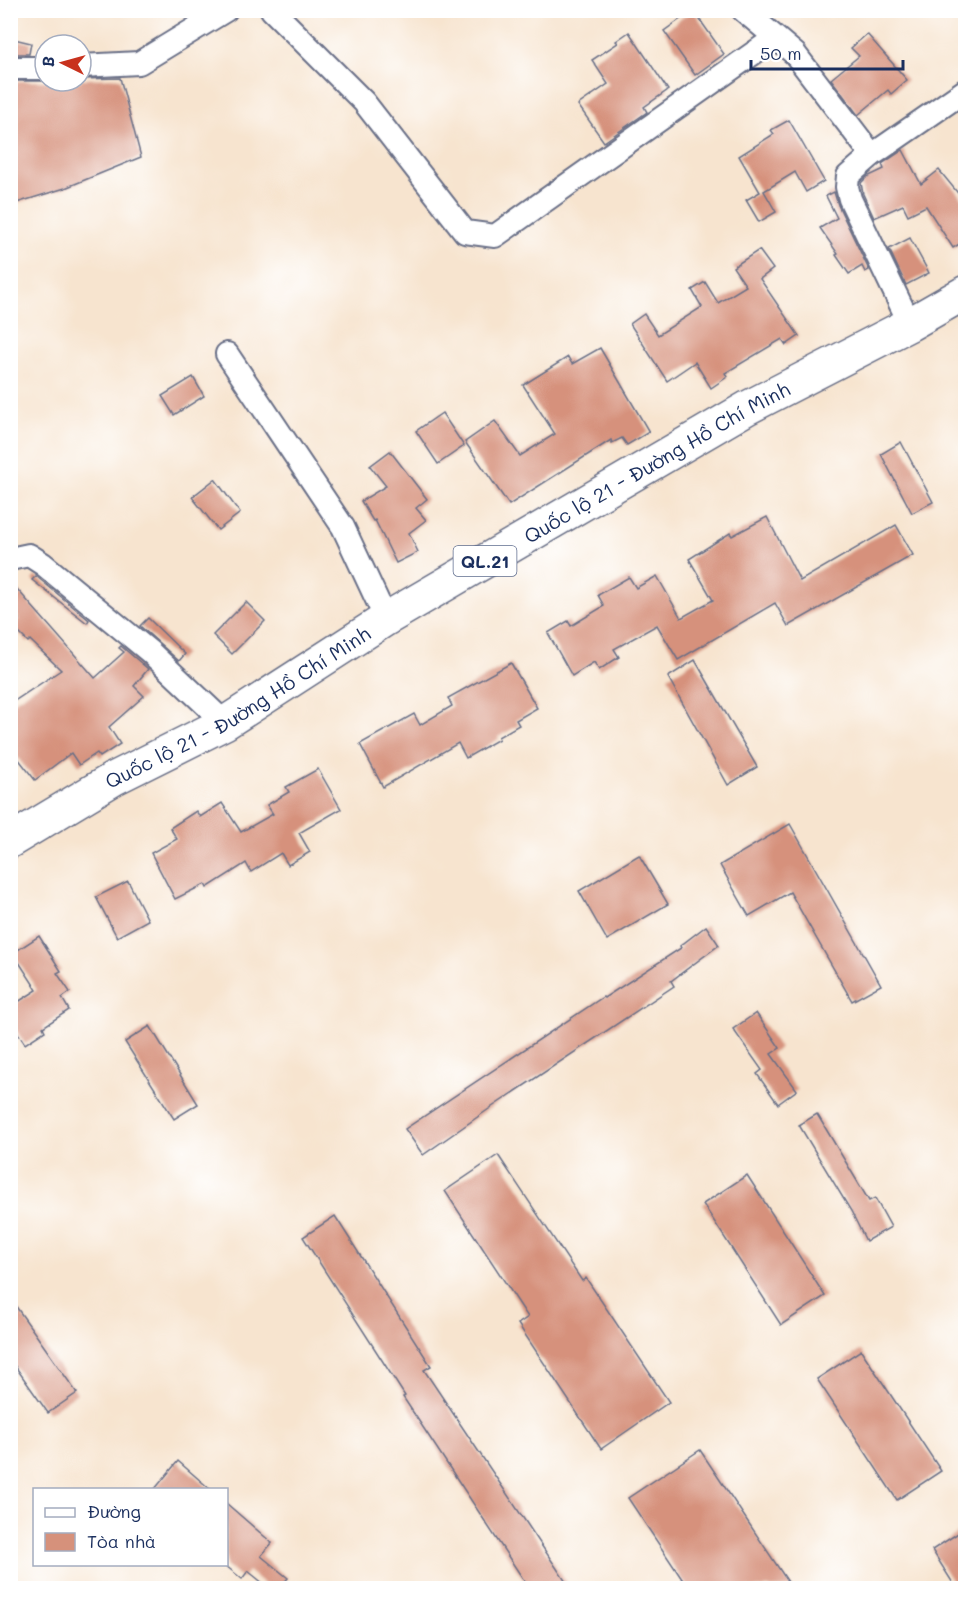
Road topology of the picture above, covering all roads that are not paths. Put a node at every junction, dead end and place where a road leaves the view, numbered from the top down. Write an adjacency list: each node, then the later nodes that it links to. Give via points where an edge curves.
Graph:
1 (226, 10): 5 (street, via 139,63)
2 (272, 10): 4 (street, via 364,102 465,232 495,236)
3 (743, 10): 4 (street)
4 (775, 38): 9 (street, via 807,68)
5 (93, 65)
6 (10, 68): 7 (street)
7 (33, 68)
8 (966, 90): 9 (street)
9 (873, 155): 11 (street, via 849,174 847,187)
10 (966, 292): 11 (highway, Quốc lộ 21 - Đường Hồ Chí Minh / QL.21)
11 (910, 324): 14 (highway, Quốc lộ 21 - Đường Hồ Chí Minh / QL.21, via 747,408)
12 (227, 354): 14 (street, via 343,527)
13 (10, 559): 15 (street, via 29,555 44,564 150,652)
14 (386, 619): 15 (highway, Quốc lộ 21 - Đường Hồ Chí Minh / QL.21)
15 (225, 723): 16 (highway, Quốc lộ 21 - Đường Hồ Chí Minh / QL.21, via 113,779)
16 (10, 841)

